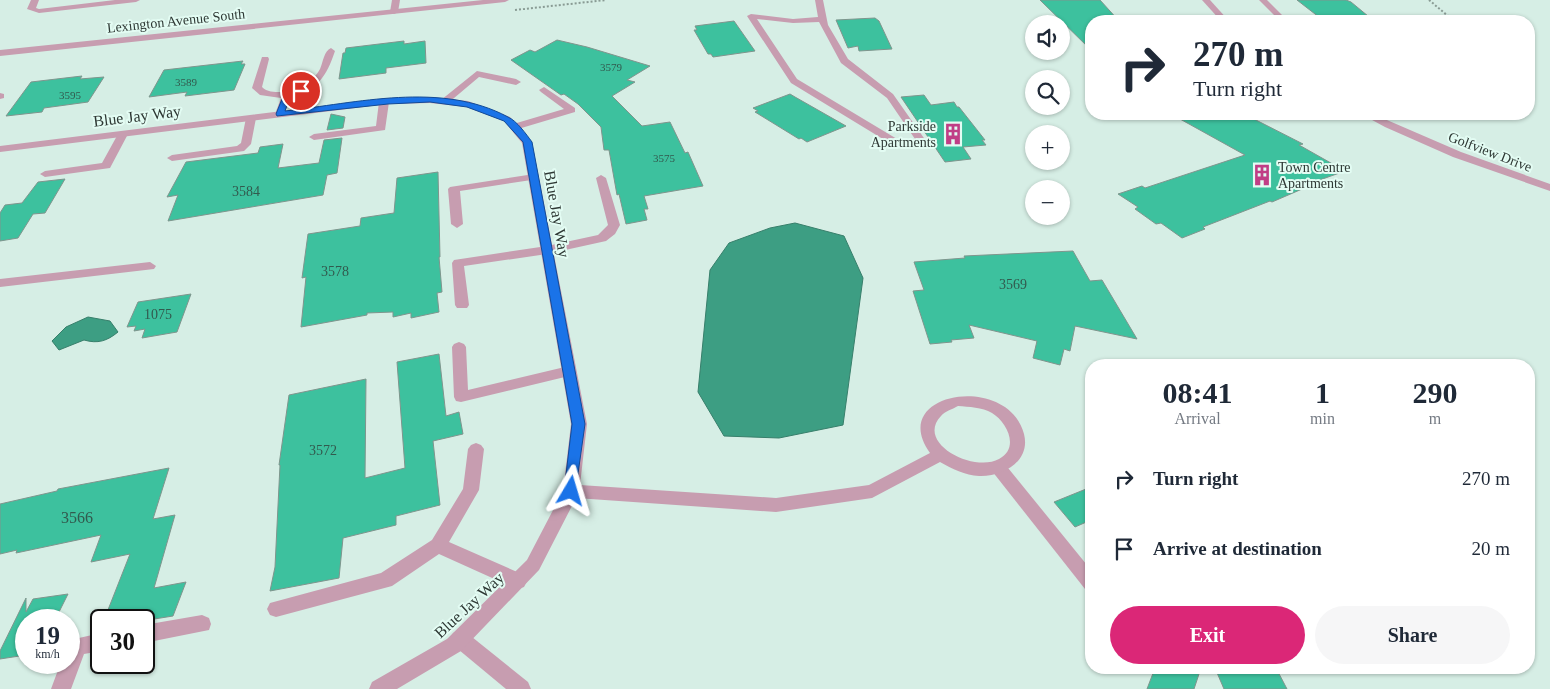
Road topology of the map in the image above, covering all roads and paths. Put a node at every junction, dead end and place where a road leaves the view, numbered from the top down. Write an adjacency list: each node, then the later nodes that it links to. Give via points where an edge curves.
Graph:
1 (35, 0): 2 (street, via 31,9 39,11)
2 (134, 0): 3 (street)
3 (144, 0)
4 (396, 0): 10 (street)
5 (504, 0): 10 (street, Lexington Avenue South)
6 (819, 0): 14 (street)
7 (1206, 0): 11 (street)
8 (1263, 0): 12 (street)
9 (1429, 0): 13 (path)
10 (394, 12): 16 (street, Lexington Avenue South)
11 (1220, 15)
12 (1278, 15)
13 (1447, 15)
14 (822, 19): 14 (street, via 844,61 890,96 921,141 900,145 794,81 751,16 793,21)
15 (331, 51): 20 (street, via 324,73 314,85)
16 (0, 53)
17 (265, 58): 20 (street, via 257,88 263,93)
18 (516, 82): 22 (street, via 477,74)
19 (544, 90): 26 (street, via 572,110)
20 (287, 96): 23 (street)
21 (384, 102): 22 (street, Blue Jay Way); 23 (street, Blue Jay Way); 28 (street, via 381,128)
22 (444, 102): 26 (street, Blue Jay Way, via 468,104 507,119)
23 (280, 114): 24 (street, Blue Jay Way)
24 (251, 118): 27 (street, Blue Jay Way); 30 (street, via 246,144 240,149)
25 (1378, 120): 34 (street, Golfview Drive, via 1502,173)
26 (514, 127): 32 (street, Blue Jay Way, via 528,142)
27 (123, 134): 29 (street, Blue Jay Way); 31 (street, via 106,166)
28 (314, 137)
29 (0, 149)
30 (172, 158)
31 (45, 174)
32 (534, 177): 35 (street, via 454,189); 36 (street, Blue Jay Way)
33 (601, 178): 36 (street, via 614,226 611,231 602,238)
34 (1550, 188)
35 (457, 224)
36 (547, 250): 39 (street, via 458,263); 41 (street, Blue Jay Way)
37 (150, 266): 38 (street)
38 (0, 283)
39 (462, 306)
40 (459, 347): 41 (street, via 462,397)
41 (569, 371): 45 (street, Blue Jay Way, via 579,424)
42 (476, 449): 46 (street, via 471,490)
43 (940, 454): 44 (street, via 952,463 968,468); 44 (street, via 931,444 927,432 934,412 956,401 985,403 998,409 1017,429 1017,451); 45 (street, via 872,491 776,505)
44 (998, 467): 47 (street)
45 (571, 491): 48 (street, Blue Jay Way, via 534,566)
46 (438, 545): 48 (street); 49 (street, via 386,580)
47 (1085, 576)
48 (518, 581): 52 (street, Blue Jay Way)
49 (276, 610)
50 (202, 624): 51 (street)
51 (155, 632)
52 (460, 638): 55 (street, Blue Jay Way, via 454,645); 56 (street)
53 (90, 644): 54 (street, via 77,646)
54 (61, 689)
55 (380, 689)
56 (522, 689)

